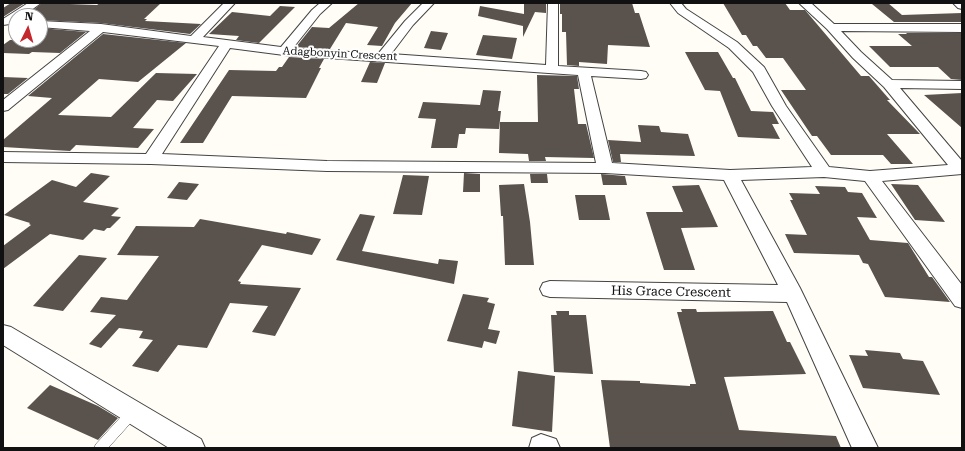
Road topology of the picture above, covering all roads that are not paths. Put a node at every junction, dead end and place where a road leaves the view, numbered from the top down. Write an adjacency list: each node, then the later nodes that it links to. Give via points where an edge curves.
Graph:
1 (230, 3): 13 (street)
2 (327, 3): 15 (street, via 316,12)
3 (429, 3): 16 (street)
4 (553, 3): 17 (street)
5 (674, 3): 27 (street, via 733,45 759,70 779,106)
6 (804, 3): 10 (street)
7 (958, 3): 8 (street)
8 (962, 6)
9 (48, 25): 11 (street, Adagbonyin Crescent)
10 (831, 27): 12 (street); 20 (street)
11 (101, 28): 13 (street, Adagbonyin Crescent); 22 (street)
12 (962, 28)
13 (193, 40): 14 (street, Adagbonyin Crescent)
14 (226, 45): 15 (street, Adagbonyin Crescent); 24 (street)
15 (284, 51): 16 (street, Adagbonyin Crescent)
16 (382, 57): 17 (street, Adagbonyin Crescent)
17 (552, 68): 18 (street, Adagbonyin Crescent)
18 (584, 72): 19 (street, Adagbonyin Crescent); 25 (street)
19 (640, 75)
20 (889, 84): 21 (street); 26 (street)
21 (962, 86)
22 (3, 107)
23 (3, 157): 24 (street)
24 (151, 159): 25 (street, via 327,166)
25 (605, 168): 28 (street)
26 (961, 169): 29 (street)
27 (824, 172): 28 (street); 29 (street)
28 (730, 175): 31 (street)
29 (870, 176): 32 (street)
30 (550, 290): 31 (street, His Grace Crescent)
31 (793, 294): 37 (street)
32 (962, 300)
33 (3, 334): 34 (street)
34 (132, 413): 35 (lane); 36 (street)
35 (100, 448)
36 (192, 448)
37 (865, 448)

